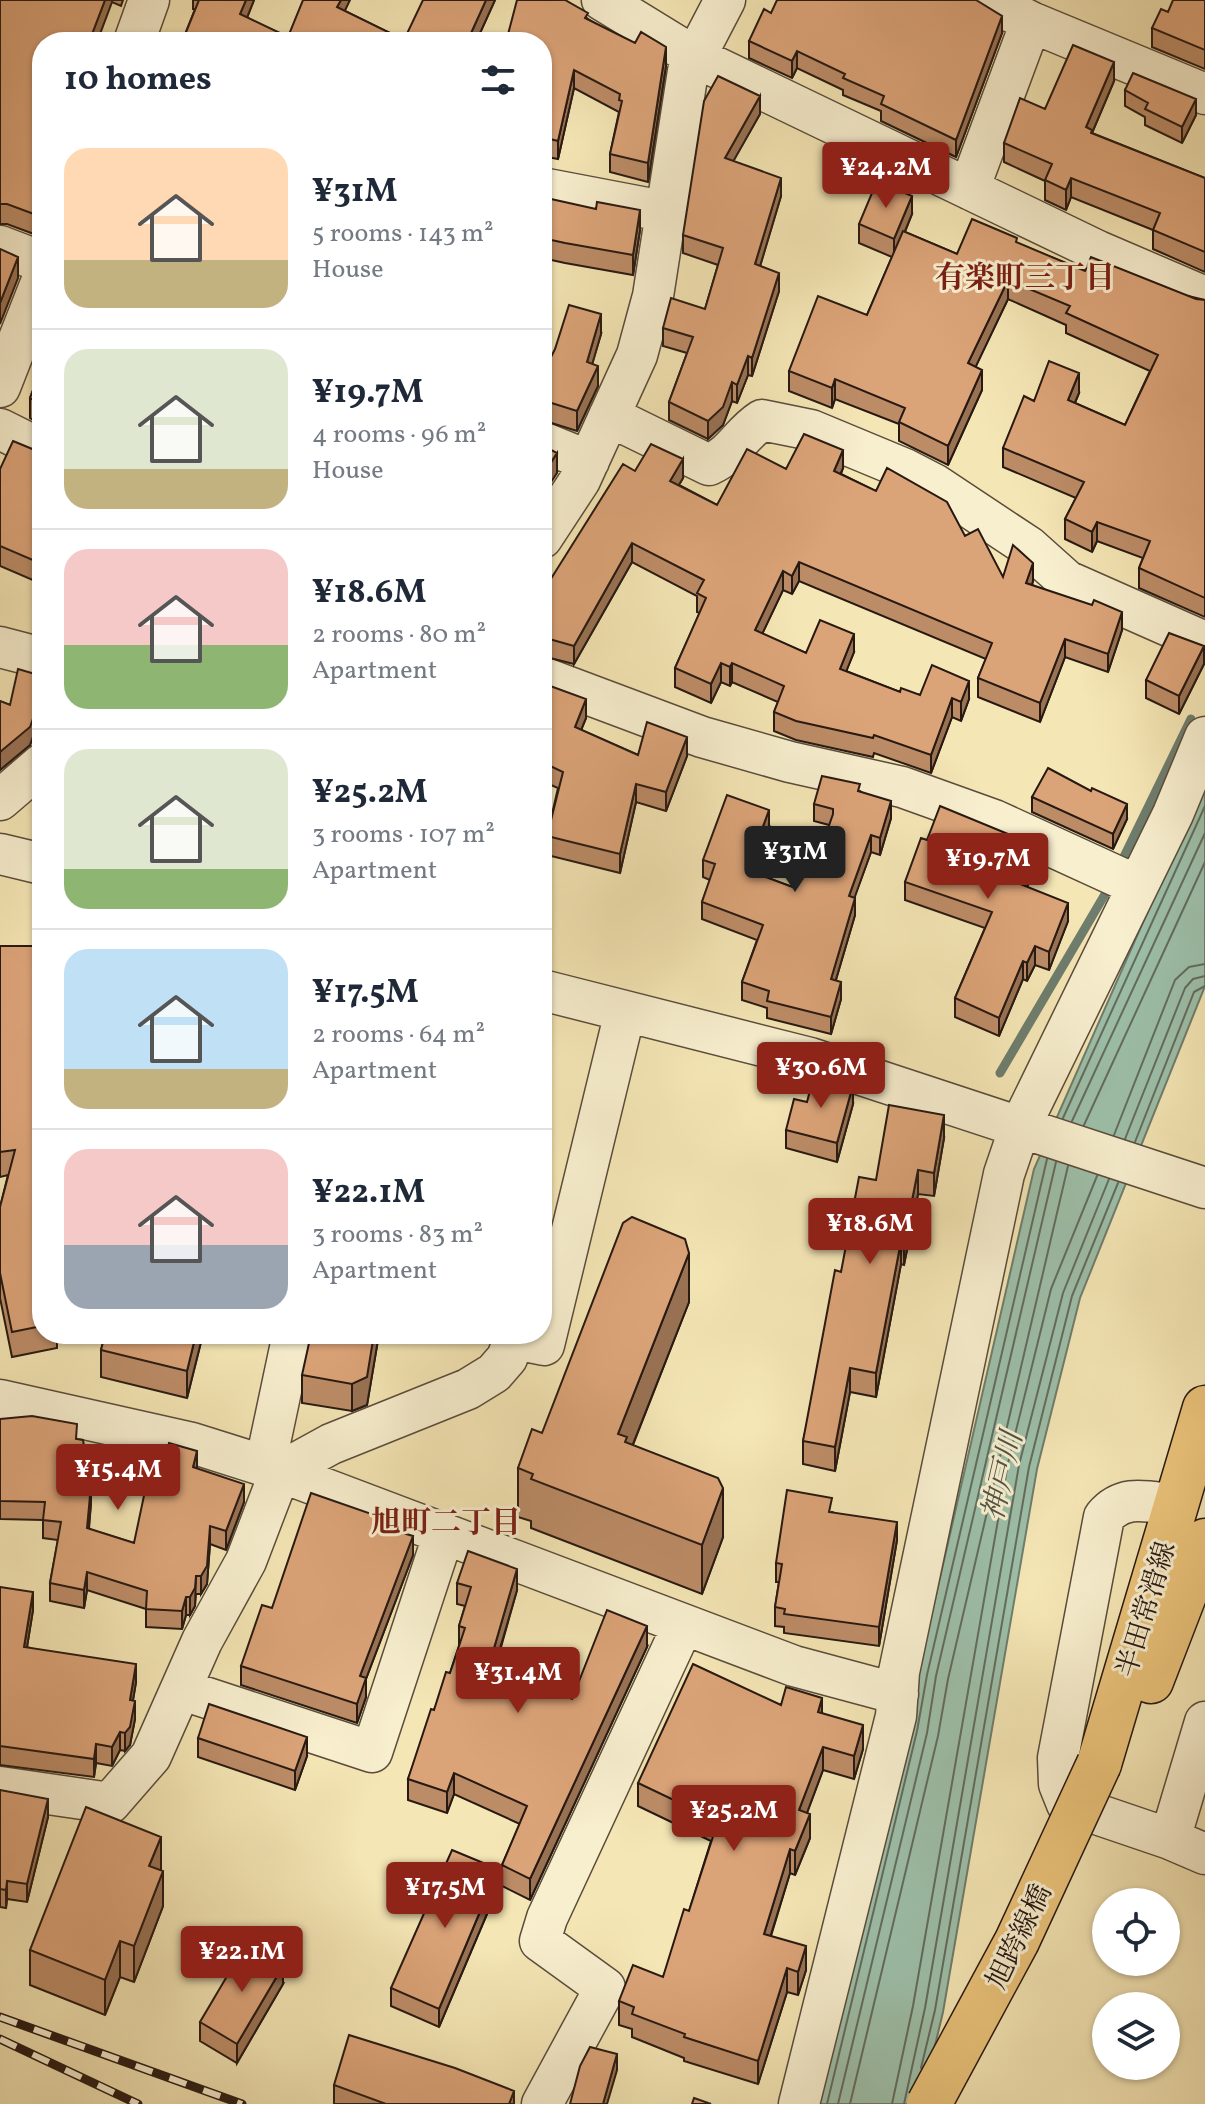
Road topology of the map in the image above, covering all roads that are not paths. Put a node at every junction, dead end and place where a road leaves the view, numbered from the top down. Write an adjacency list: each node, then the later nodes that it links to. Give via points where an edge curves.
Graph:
1 (149, 0): 6 (street)
2 (602, 0): 7 (street)
3 (725, 0): 7 (street)
4 (988, 0): 5 (street)
5 (1031, 22): 8 (street); 9 (street)
6 (138, 32)
7 (695, 57): 9 (street); 11 (street, via 688,71)
8 (1205, 94)
9 (969, 189): 14 (street)
10 (552, 190): 11 (street)
11 (668, 212): 17 (street, via 637,355)
12 (0, 246): 13 (street)
13 (32, 258)
14 (1205, 297)
15 (32, 305): 16 (street)
16 (0, 387)
17 (609, 416): 21 (street); 23 (street, via 709,465 727,457 762,420 811,430 934,484 1029,547 1067,581)
18 (0, 429): 19 (street)
19 (32, 445)
20 (552, 446): 21 (street)
21 (589, 461): 22 (street)
22 (552, 522)
23 (1205, 642)
24 (0, 647): 25 (street)
25 (32, 655)
26 (552, 681): 32 (street, via 702,737 902,787 994,820)
27 (1205, 737): 32 (street, via 1173,814)
28 (32, 773): 29 (street)
29 (0, 800)
30 (0, 854): 31 (street)
31 (32, 862)
32 (1122, 879): 35 (street)
33 (552, 993): 34 (street)
34 (625, 1012): 35 (street, via 810,1058); 37 (street)
35 (1020, 1127): 36 (street); 48 (street, via 1000,1190)
36 (1205, 1188)
37 (552, 1312)
38 (292, 1344): 42 (street)
39 (508, 1344): 42 (street, via 507,1358 494,1373 468,1389)
40 (0, 1400): 42 (street, via 192,1443)
41 (1205, 1408): 43 (main road, 半田常滑線)
42 (273, 1469): 44 (street); 47 (street, via 246,1561 202,1641)
43 (1176, 1505): 50 (main road, 半田常滑線); 52 (street, via 1129,1500 1115,1504 1104,1517 1058,1758 1059,1784 1067,1804)
44 (444, 1533): 46 (street); 47 (street, via 372,1752)
45 (1205, 1541): 50 (main road, 半田常滑線)
46 (683, 1625): 48 (street, via 794,1666); 53 (street, via 540,1941 605,1988)
47 (183, 1690): 51 (street, via 151,1756 110,1803)
48 (898, 1694): 54 (street)
49 (1205, 1722): 52 (street)
50 (1108, 1765): 55 (main road, 旭跨線橋, bridge); 56 (main road, 旭跨線橋, via 1033,1948)
51 (0, 1787)
52 (1187, 1846)
53 (542, 2104)
54 (799, 2104)
55 (929, 2104)
56 (951, 2104)

